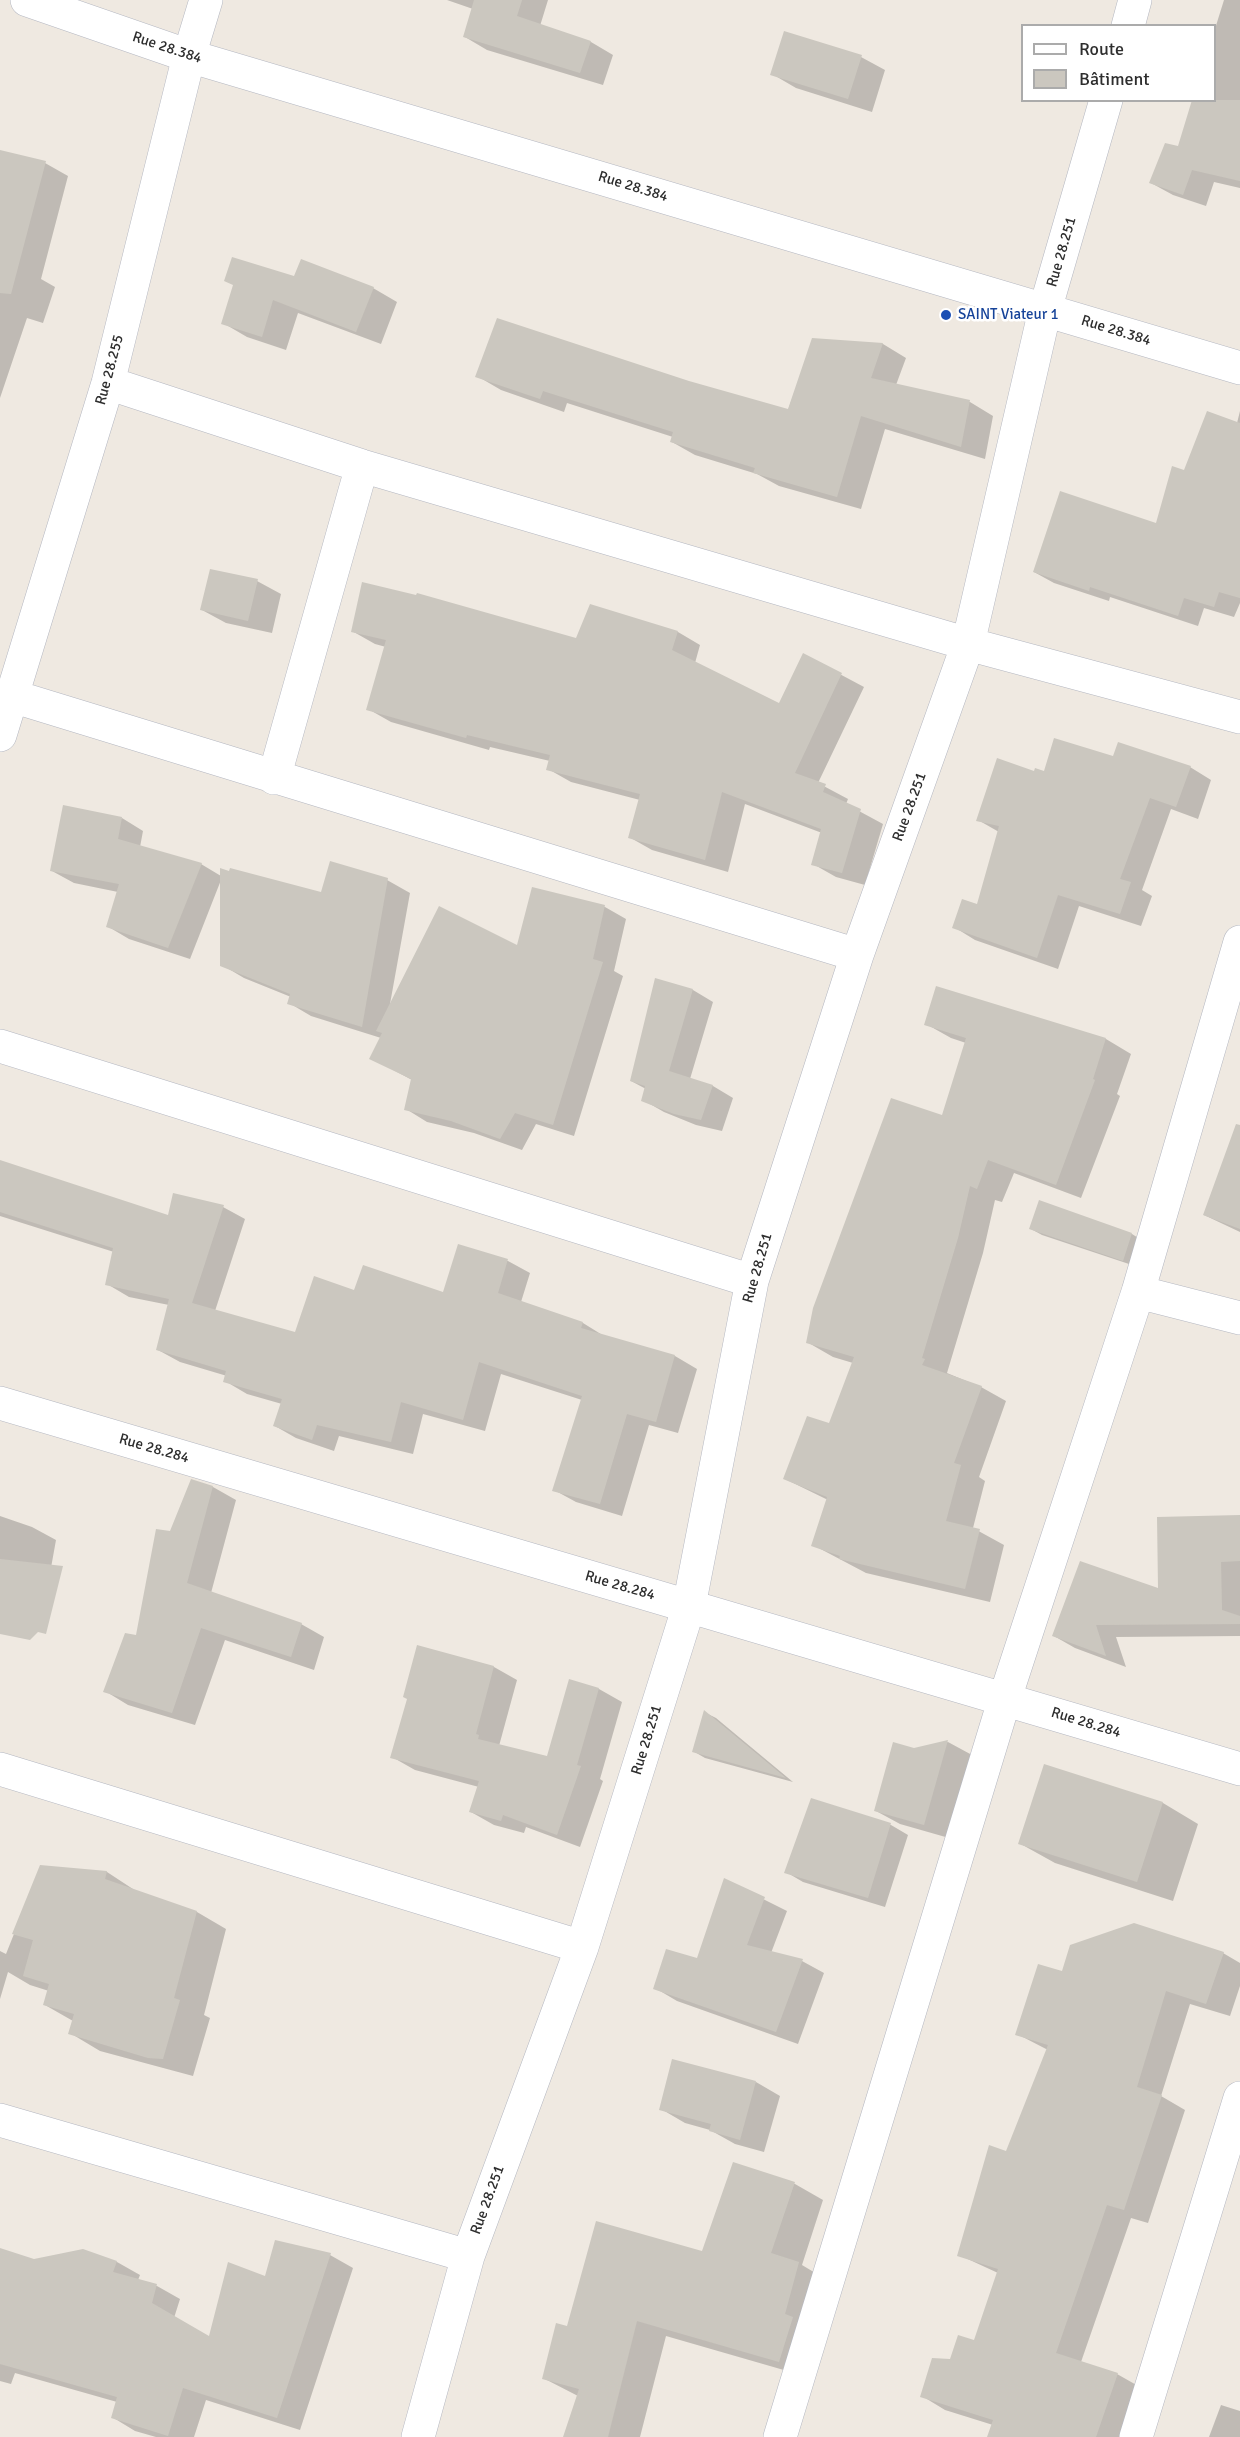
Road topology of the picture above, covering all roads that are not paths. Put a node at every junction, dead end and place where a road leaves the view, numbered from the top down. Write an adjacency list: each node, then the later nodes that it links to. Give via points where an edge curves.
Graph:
1 (27, 0): 5 (street, Rue 28.384)
2 (206, 0): 5 (street, Rue 28.255)
3 (1135, 0): 4 (street)
4 (1129, 24)
5 (189, 56): 7 (street, Rue 28.384); 9 (street, Rue 28.255)
6 (1105, 102): 7 (street, Rue 28.251)
7 (1045, 310): 8 (street, Rue 28.384); 11 (street, Rue 28.251)
8 (1240, 368)
9 (108, 383): 10 (street); 12 (street, Rue 28.255)
10 (362, 466): 11 (street); 15 (street)
11 (968, 644): 13 (street); 17 (street, Rue 28.251)
12 (12, 696): 14 (street, Rue 28.255); 15 (street)
13 (1240, 717)
14 (0, 735)
15 (274, 778): 17 (street)
16 (1240, 942): 20 (street)
17 (857, 955): 19 (street, Rue 28.251)
18 (0, 1046): 19 (street)
19 (752, 1281): 23 (street, Rue 28.251)
20 (1138, 1292): 21 (street); 24 (street)
21 (1240, 1318)
22 (0, 1403): 23 (street, Rue 28.284)
23 (689, 1606): 24 (street, Rue 28.284); 27 (street, Rue 28.251)
24 (1005, 1698): 26 (street, Rue 28.284); 32 (street)
25 (0, 1768): 27 (street)
26 (1240, 1769)
27 (582, 1947): 30 (street, Rue 28.251)
28 (1240, 2098): 33 (street)
29 (0, 2120): 30 (street)
30 (468, 2256): 31 (street, Rue 28.251)
31 (418, 2437)
32 (780, 2437)
33 (1136, 2437)

